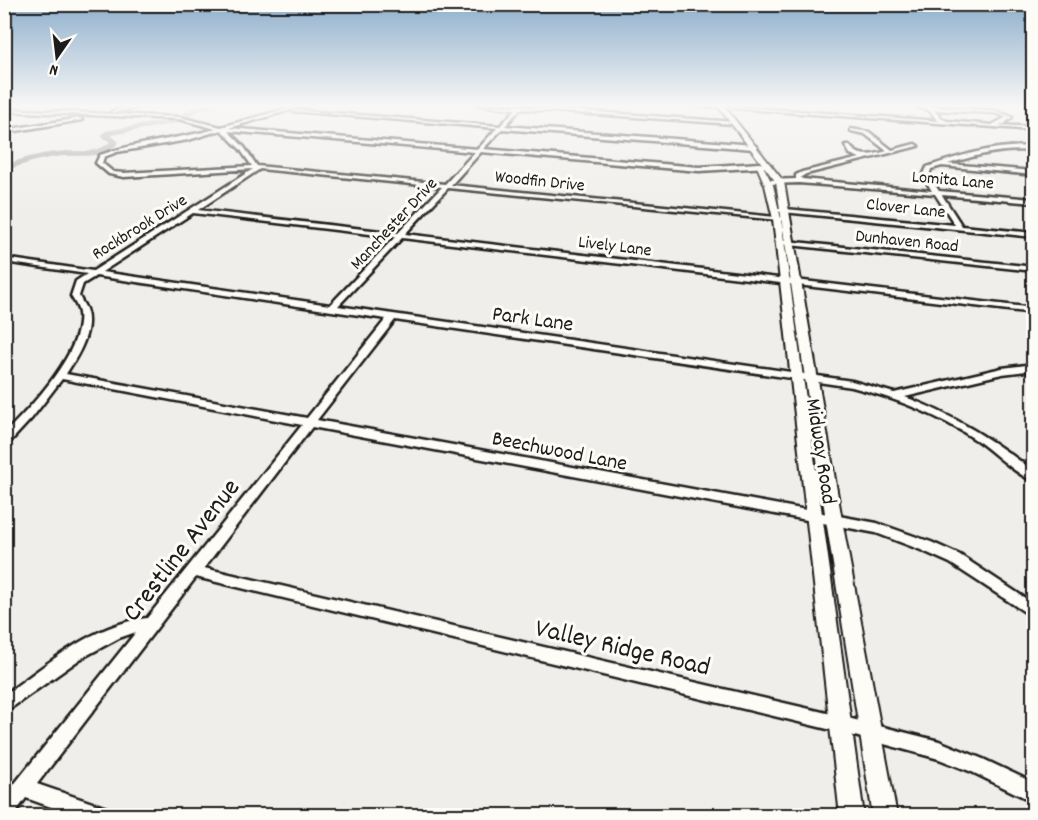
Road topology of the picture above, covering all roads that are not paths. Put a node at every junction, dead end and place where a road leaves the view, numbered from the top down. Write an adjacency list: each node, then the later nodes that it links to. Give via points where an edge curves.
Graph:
1 (165, 143): 20 (street, Woodfin Drive, via 116,151 102,156 99,163 111,173 134,176)
2 (237, 143): 20 (street)
3 (390, 143): 14 (street)
4 (488, 143): 14 (street, Manchester Drive)
5 (700, 143): 11 (street)
6 (743, 143): 11 (main road, Midway Road)
7 (750, 143): 12 (main road, Midway Road)
8 (879, 143): 15 (street)
9 (847, 146): 16 (street)
10 (915, 146): 15 (street)
11 (745, 147): 12 (street); 17 (main road, Midway Road)
12 (754, 147): 19 (main road, Midway Road)
13 (1034, 149): 18 (street, via 1019,144)
14 (481, 151): 17 (street, via 708,170); 25 (street, Manchester Drive)
15 (891, 152): 16 (street)
16 (864, 158): 22 (street, via 804,173 798,176)
17 (757, 164): 19 (street); 23 (main road, Midway Road)
18 (941, 164): 21 (street); 26 (street, via 929,168 926,176)
19 (769, 165): 24 (main road, Midway Road)
20 (255, 167): 25 (street, Woodfin Drive); 28 (street, Rockbrook Drive, via 256,171)
21 (1034, 173)
22 (799, 181): 24 (street, Lomita Lane); 26 (street, Lomita Lane)
23 (769, 182): 24 (street, Lomita Lane); 29 (main road, Midway Road)
24 (780, 182): 29 (main road, Midway Road)
25 (448, 186): 29 (street, Woodfin Drive); 31 (street, Manchester Drive)
26 (936, 192): 27 (street, Lomita Lane); 30 (street)
27 (1034, 201)
28 (193, 211): 31 (street, Lively Lane); 37 (street, Rockbrook Drive)
29 (781, 215): 30 (street, Clover Lane); 33 (main road, Midway Road); 34 (main road, Midway Road)
30 (960, 228): 32 (street, Clover Lane)
31 (401, 235): 38 (street, Lively Lane); 40 (street, Manchester Drive)
32 (1034, 235)
33 (778, 242): 34 (street, Dunhaven Road); 38 (main road, Midway Road)
34 (791, 243): 36 (street, Dunhaven Road); 39 (main road, Midway Road)
35 (4, 260): 37 (street, Park Lane)
36 (1034, 268)
37 (92, 273): 40 (street, Park Lane); 45 (street, Rockbrook Drive, via 76,287 75,296 83,312 82,331)
38 (783, 280): 39 (street, Lively Lane); 44 (main road, Midway Road)
39 (797, 284): 41 (street, Lively Lane); 46 (main road, Midway Road)
40 (333, 308): 42 (street, Park Lane)
41 (1034, 312)
42 (393, 316): 44 (street, Park Lane); 48 (street, Crestline Avenue)
43 (1034, 367): 47 (street)
44 (795, 375): 46 (street, Park Lane); 52 (main road, Midway Road)
45 (60, 376): 48 (street, Beechwood Lane); 49 (street, Rockbrook Drive)
46 (812, 377): 47 (street, Park Lane); 53 (main road, Midway Road)
47 (894, 396): 50 (street, Park Lane, via 972,433)
48 (310, 423): 52 (street, Beechwood Lane); 54 (street, Crestline Avenue)
49 (4, 441)
50 (1028, 467): 51 (street, Park Lane)
51 (1034, 477)
52 (813, 516): 53 (street, Beechwood Lane); 58 (main road, Midway Road)
53 (834, 520): 55 (street, Beechwood Lane, via 877,528 926,546 955,560); 59 (main road, Midway Road)
54 (193, 572): 56 (street, Crestline Avenue); 58 (street, Valley Ridge Road)
55 (1034, 612)
56 (152, 624): 57 (street, via 119,629); 60 (street, Crestline Avenue)
57 (4, 705)
58 (840, 724): 59 (street, Valley Ridge Road); 64 (main road, Midway Road)
59 (872, 733): 61 (street, Valley Ridge Road, via 939,750); 65 (main road, Midway Road)
60 (24, 788): 62 (street, Crestline Avenue); 63 (street)
61 (1034, 793)
62 (4, 812)
63 (103, 816)
64 (852, 816)
65 (885, 816)

